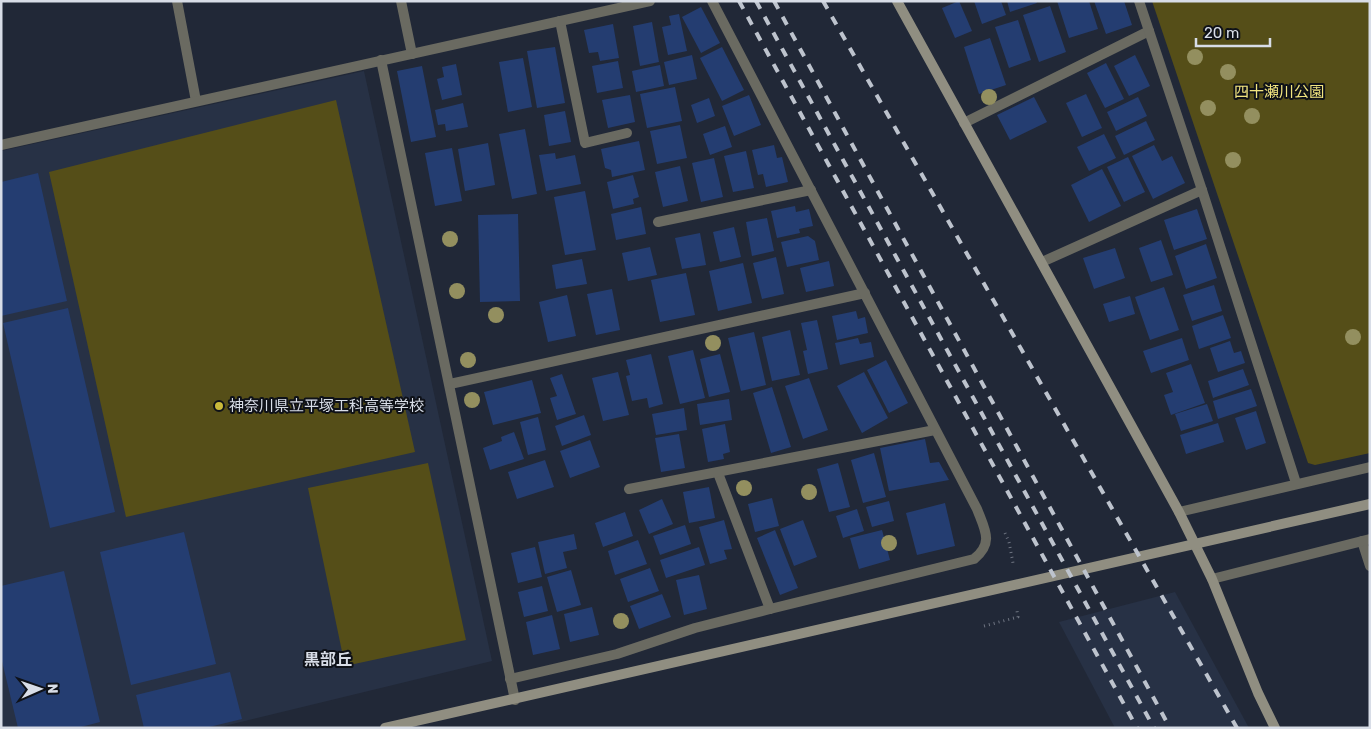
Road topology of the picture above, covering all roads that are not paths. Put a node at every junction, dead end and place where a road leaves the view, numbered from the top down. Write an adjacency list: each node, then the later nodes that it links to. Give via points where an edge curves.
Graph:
1 (177, 1): 11 (street)
2 (401, 1): 9 (street)
3 (650, 1): 7 (street)
4 (712, 1): 15 (street)
5 (897, 1): 12 (street)
6 (1139, 1): 8 (street)
7 (560, 21): 9 (street); 13 (street, via 585,143)
8 (1149, 31): 12 (street); 16 (street)
9 (412, 54): 10 (street)
10 (381, 60): 11 (street); 20 (street)
11 (196, 101): 14 (street)
12 (964, 123): 18 (street)
13 (628, 134)
14 (1, 145)
15 (811, 190): 17 (street); 19 (street)
16 (1202, 190): 18 (street); 24 (street)
17 (658, 222)
18 (1042, 262): 27 (street)
19 (865, 293): 20 (street); 21 (street)
20 (450, 384): 32 (street)
21 (935, 430): 23 (street); 31 (street, via 977,509 987,543 981,553 974,559)
22 (1370, 467): 24 (street)
23 (718, 473): 25 (street); 31 (street)
24 (1296, 483): 27 (street)
25 (629, 489)
26 (1370, 504): 33 (street)
27 (1179, 512): 30 (street)
28 (1366, 540): 29 (street); 30 (street)
29 (1370, 566)
30 (1212, 579): 35 (street)
31 (770, 608): 32 (street, via 617,654)
32 (510, 679): 33 (street)
33 (515, 700): 34 (street)
34 (385, 728)
35 (1275, 728)

